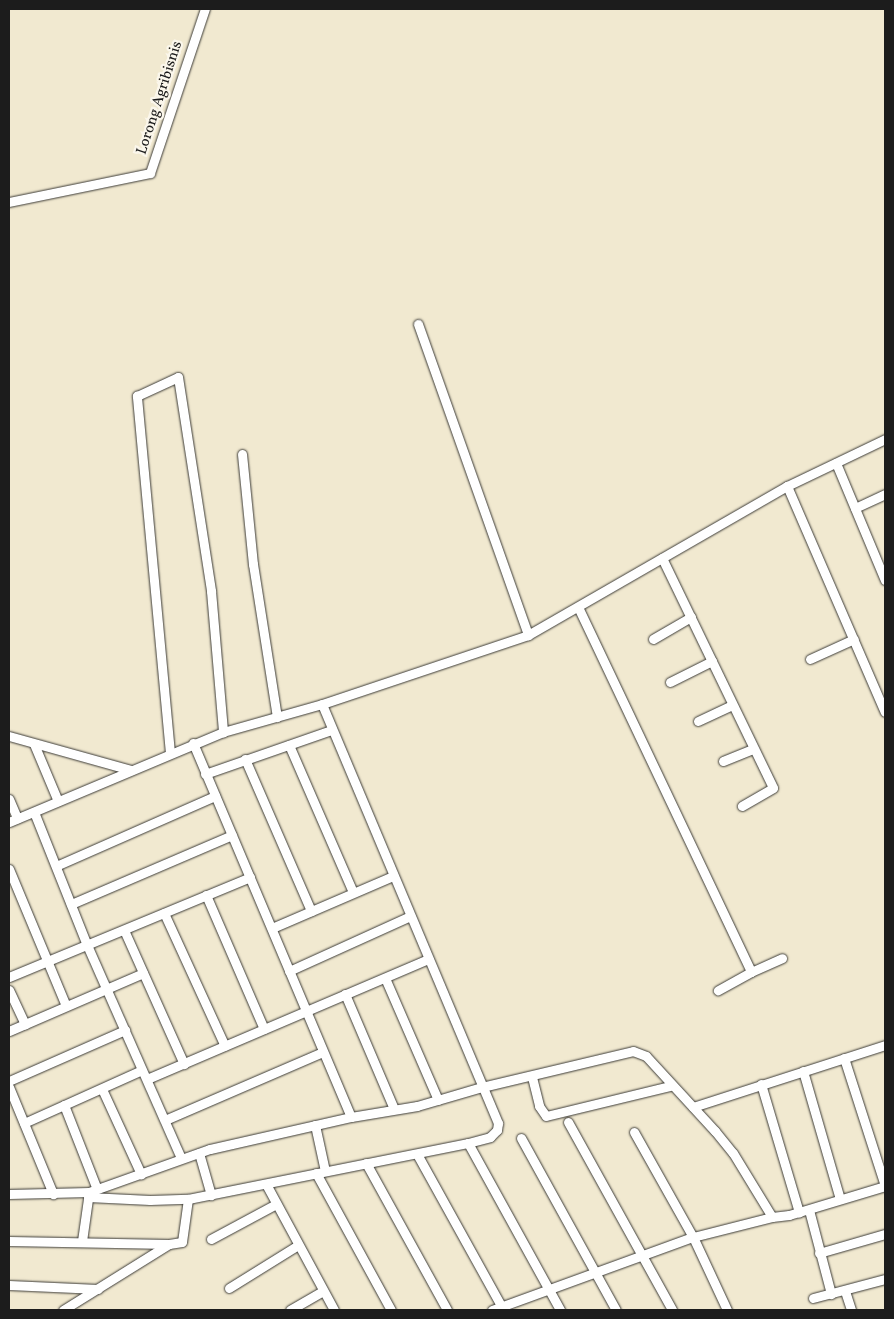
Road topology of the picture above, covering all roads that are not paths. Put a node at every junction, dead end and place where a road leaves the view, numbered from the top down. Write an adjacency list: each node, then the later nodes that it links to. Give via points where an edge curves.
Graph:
1 (204, 9): 2 (street, Lorong Agribisnis, via 150,173)
2 (9, 202)
3 (418, 324): 14 (street)
4 (885, 439): 6 (street)
5 (242, 454): 23 (street, via 253,564)
6 (836, 463): 7 (street); 9 (street)
7 (787, 486): 10 (street); 16 (street)
8 (885, 494): 9 (street)
9 (855, 508): 11 (street)
10 (662, 558): 12 (street); 13 (street)
11 (885, 580)
12 (578, 607): 14 (street); 61 (street)
13 (691, 617): 15 (street); 18 (street)
14 (528, 635): 20 (street)
15 (653, 639)
16 (854, 639): 17 (street); 22 (street)
17 (810, 659)
18 (712, 661): 19 (street); 21 (street)
19 (670, 682)
20 (322, 704): 23 (street); 25 (street)
21 (732, 705): 24 (street); 31 (street)
22 (885, 712)
23 (277, 717): 26 (street)
24 (698, 721)
25 (331, 730): 30 (street); 46 (street)
26 (223, 732): 28 (street); 32 (street, via 211,591 178,377 137,395)
27 (9, 736): 29 (street)
28 (193, 743): 32 (street); 36 (street)
29 (34, 744): 35 (street); 39 (street)
30 (289, 745): 33 (street); 48 (street)
31 (753, 748): 34 (street); 40 (street, via 773,788)
32 (170, 753): 35 (street)
33 (245, 758): 36 (street); 51 (street)
34 (723, 761)
35 (131, 770): 39 (street)
36 (205, 774): 37 (street)
37 (215, 796): 43 (street); 44 (street)
38 (9, 799): 42 (street)
39 (58, 801): 41 (street)
40 (742, 806)
41 (34, 812): 42 (street); 44 (street)
42 (13, 820)
43 (232, 835): 47 (street); 50 (street)
44 (56, 866): 50 (street)
45 (9, 870): 59 (street)
46 (393, 876): 48 (street); 53 (street)
47 (250, 877): 49 (street); 54 (street)
48 (353, 892): 51 (street)
49 (206, 895): 52 (street); 72 (street)
50 (71, 904): 56 (street)
51 (311, 911): 54 (street)
52 (164, 913): 55 (street); 76 (street)
53 (410, 916): 58 (street); 60 (street)
54 (272, 928): 60 (street)
55 (124, 930): 56 (street); 62 (street)
56 (87, 945): 59 (street); 65 (street)
57 (782, 958): 61 (street)
58 (428, 959): 64 (street); 88 (street)
59 (47, 961): 63 (street); 69 (street)
60 (289, 970): 70 (street)
61 (751, 972): 67 (street)
62 (143, 973): 65 (street); 79 (street)
63 (9, 977)
64 (385, 978): 68 (street); 90 (street)
65 (106, 988): 69 (street); 73 (street)
66 (9, 990): 71 (street)
67 (718, 990)
68 (345, 994): 70 (street); 94 (street)
69 (66, 1006): 71 (street)
70 (306, 1010): 72 (street); 77 (street)
71 (25, 1024): 74 (street)
72 (264, 1028): 76 (street)
73 (125, 1030): 80 (street); 84 (street)
74 (9, 1031)
75 (885, 1045): 78 (street)
76 (225, 1046): 79 (street)
77 (323, 1052): 95 (street); 96 (street)
78 (844, 1058): 81 (street); 110 (street)
79 (184, 1064): 83 (street)
80 (142, 1070): 83 (street); 89 (street)
81 (803, 1071): 85 (street); 116 (street)
82 (532, 1077): 86 (street, via 633,1051 646,1056); 86 (street, via 539,1106 546,1116); 88 (street)
83 (147, 1079): 96 (street)
84 (9, 1081)
85 (761, 1084): 93 (street); 119 (street)
86 (670, 1086): 93 (street)
87 (9, 1087): 91 (street)
88 (482, 1087): 90 (street); 102 (street, via 498,1130 490,1138)
89 (102, 1089): 92 (street); 108 (street)
90 (438, 1100): 94 (street)
91 (11, 1101): 98 (street)
92 (64, 1104): 98 (street); 111 (street)
93 (693, 1107): 120 (street, via 733,1153)
94 (394, 1109): 95 (street)
95 (351, 1117): 99 (street)
96 (165, 1120): 105 (street)
97 (568, 1122): 129 (street)
98 (24, 1123): 113 (street)
99 (315, 1125): 103 (street); 107 (street)
100 (634, 1132): 122 (street)
101 (521, 1138): 130 (street)
102 (468, 1144): 104 (street); 134 (street)
103 (199, 1153): 105 (street); 114 (street)
104 (417, 1154): 106 (street); 140 (street)
105 (181, 1158): 108 (street)
106 (366, 1164): 107 (street); 145 (street)
107 (320, 1172): 109 (street); 144 (street)
108 (140, 1174): 111 (street)
109 (266, 1184): 114 (street); 117 (street)
110 (885, 1186): 116 (street)
111 (92, 1192): 113 (street); 115 (street, via 150,1200); 125 (street)
112 (9, 1194): 113 (street)
113 (53, 1194)
114 (211, 1195): 115 (street)
115 (188, 1199): 126 (street, via 185,1238 180,1244)
116 (840, 1199): 118 (street)
117 (276, 1204): 123 (street); 127 (street)
118 (809, 1210): 119 (street); 128 (street)
119 (799, 1212): 120 (street)
120 (772, 1217): 122 (street)
121 (885, 1234): 128 (street)
122 (693, 1237): 129 (street); 150 (street)
123 (211, 1239)
124 (9, 1241): 125 (street)
125 (82, 1241): 126 (street)
126 (170, 1244): 135 (street)
127 (298, 1245): 133 (street); 136 (street)
128 (819, 1253): 138 (street)
129 (642, 1256): 130 (street); 149 (street)
130 (594, 1271): 134 (street); 148 (street)
131 (885, 1279): 137 (street)
132 (9, 1285): 135 (street)
133 (229, 1288)
134 (548, 1288): 140 (street); 147 (street)
135 (98, 1289): 141 (street)
136 (323, 1291): 142 (street); 143 (street)
137 (845, 1291): 138 (street); 151 (street)
138 (832, 1294): 139 (street)
139 (813, 1298)
140 (502, 1308): 146 (street)
141 (63, 1310)
142 (290, 1310)
143 (334, 1310)
144 (391, 1310)
145 (447, 1310)
146 (492, 1310)
147 (560, 1310)
148 (616, 1310)
149 (672, 1310)
150 (727, 1310)
151 (851, 1310)

